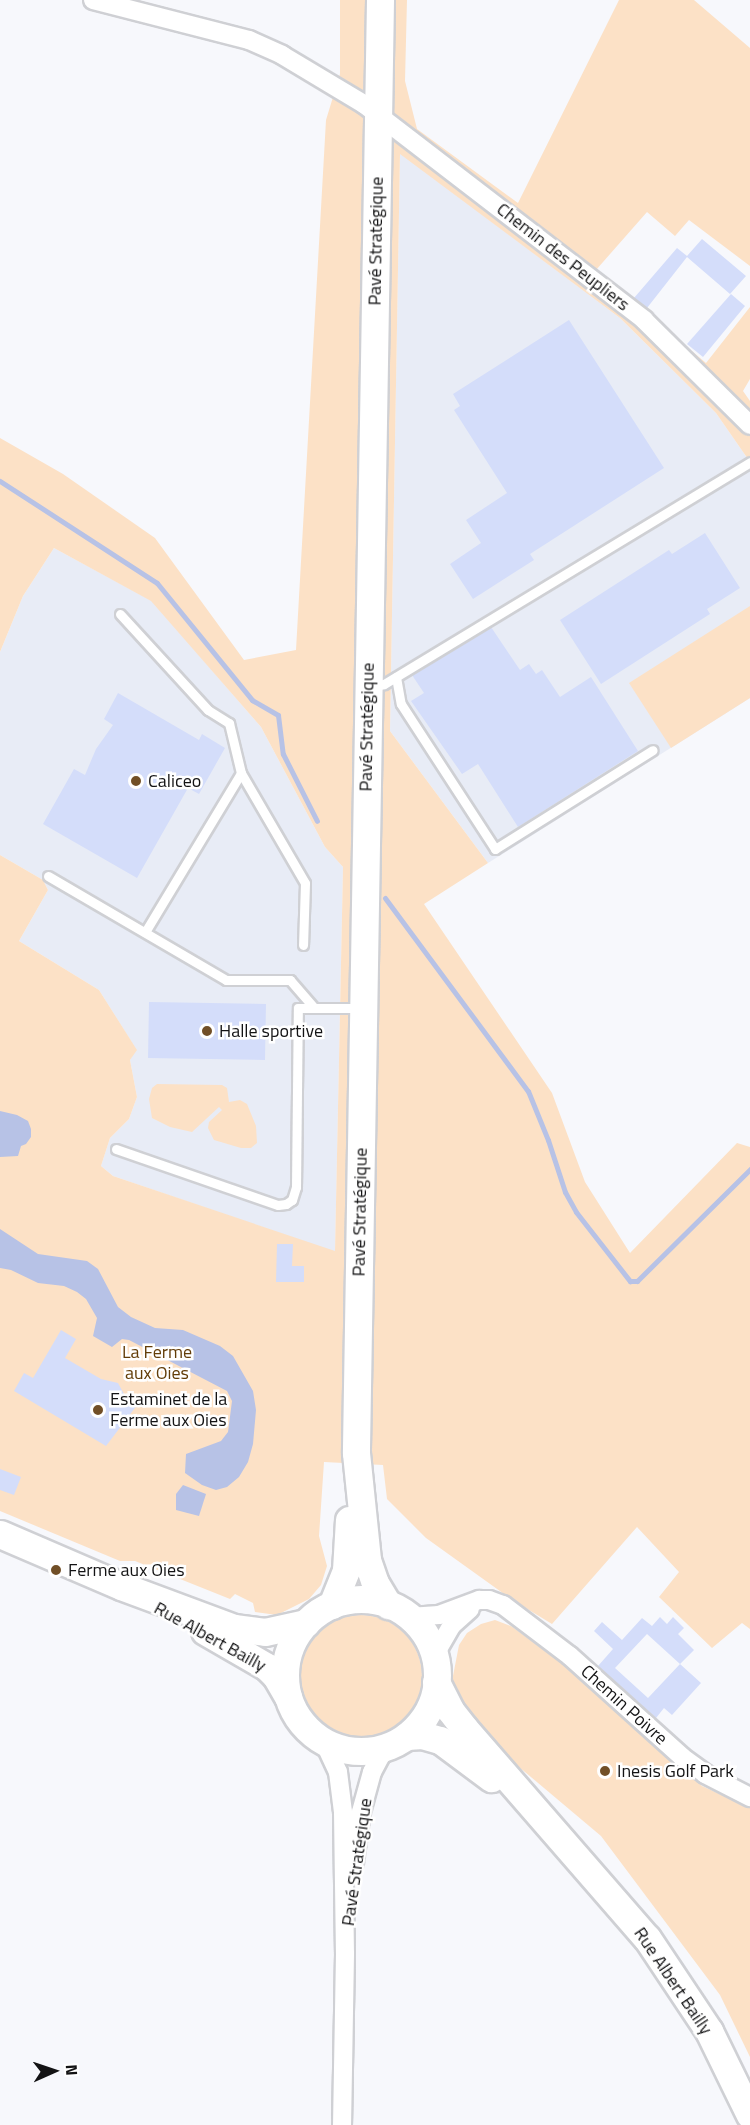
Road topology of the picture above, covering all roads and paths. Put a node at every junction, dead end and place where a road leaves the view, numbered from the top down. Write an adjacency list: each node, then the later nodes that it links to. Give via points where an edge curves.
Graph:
1 (93, 0): 3 (street, Chemin des Peupliers, via 257,44)
2 (380, 0): 3 (main road, Pavé Stratégique)
3 (371, 109): 4 (street, Chemin des Peupliers, via 644,320); 8 (main road, Pavé Stratégique)
4 (750, 425)
5 (750, 462): 7 (lane)
6 (120, 614): 10 (lane, via 208,710 229,723)
7 (396, 677): 8 (lane); 9 (lane, via 401,704 495,849)
8 (368, 687): 15 (main road, Pavé Stratégique)
9 (653, 750)
10 (241, 773): 12 (lane); 13 (lane, via 305,884)
11 (48, 876): 12 (lane)
12 (145, 933): 14 (lane, via 226,980 290,981)
13 (303, 945)
14 (314, 1008): 15 (lane); 16 (lane, via 298,1008 296,1187 292,1200 278,1205)
15 (363, 1008): 17 (main road, Pavé Stratégique)
16 (116, 1149)
17 (356, 1453): 20 (main road, Pavé Stratégique, via 345,1570); 22 (main road, Pavé Stratégique, via 367,1560 375,1583)
18 (0, 1534): 19 (main road, Rue Albert Bailly)
19 (121, 1586): 23 (main road, Rue Albert Bailly, via 240,1630 265,1632); 25 (main road, Rue Albert Bailly, via 258,1661 276,1676)
20 (332, 1605): 22 (main road, via 360,1600); 23 (main road)
21 (504, 1605): 22 (street, via 479,1600 439,1615); 24 (street, via 487,1603 462,1615 441,1641); 28 (street, Chemin Poivre, via 570,1656 682,1757)
22 (398, 1611): 24 (main road, via 424,1634)
23 (306, 1623): 25 (main road, via 287,1658)
24 (435, 1669): 26 (main road, via 429,1708); 29 (main road, Rue Albert Bailly, via 450,1710)
25 (289, 1698): 27 (main road, via 302,1724)
26 (400, 1740): 27 (main road, via 364,1751); 29 (main road, Rue Albert Bailly, via 434,1738 465,1757); 30 (street, Pavé Stratégique, via 376,1762 361,1812)
27 (324, 1742): 30 (street, Pavé Stratégique, via 335,1761 341,1789)
28 (750, 1797)
29 (578, 1859): 31 (main road, Rue Albert Bailly, via 669,1968 709,2031)
30 (345, 1954): 32 (street, Pavé Stratégique)
31 (750, 2115)
32 (342, 2125)

